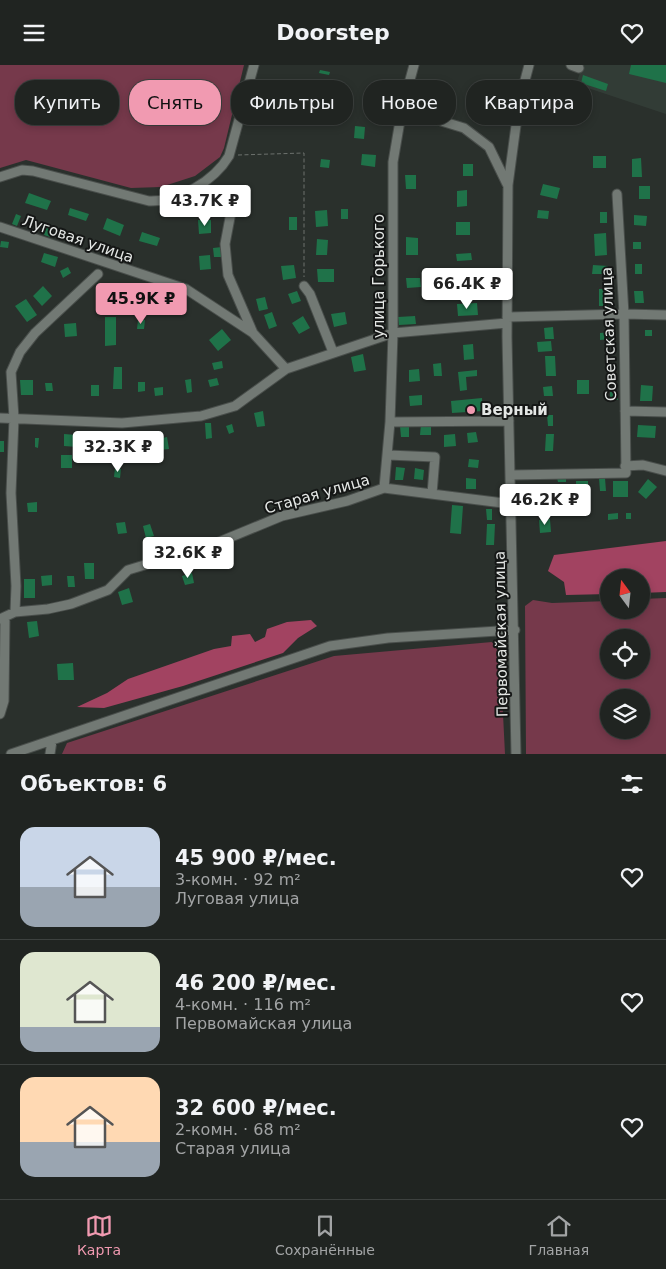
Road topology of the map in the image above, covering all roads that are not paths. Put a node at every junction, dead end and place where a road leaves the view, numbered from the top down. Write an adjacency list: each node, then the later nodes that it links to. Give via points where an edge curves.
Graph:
1 (254, 65): 7 (street, via 229,156 222,168 192,189 162,202 132,198 33,171 22,170)
2 (414, 65): 4 (street, улица Горького)
3 (529, 65): 8 (street, Первомайская улица, via 517,111)
4 (410, 80)
5 (399, 125): 18 (street, улица Горького, via 393,162)
6 (456, 125): 8 (street, via 464,127 489,147)
7 (0, 177)
8 (508, 185): 16 (street, Первомайская улица)
9 (617, 194): 14 (street, Советская улица)
10 (232, 207): 17 (street, via 225,244 228,275)
11 (0, 227): 17 (street, Луговая улица, via 186,289)
12 (98, 274): 24 (street, via 35,333 20,352 11,372)
13 (304, 286): 19 (street)
14 (624, 314): 15 (street); 16 (street); 21 (street, Советская улица)
15 (666, 315)
16 (507, 320): 18 (street); 25 (street, Первомайская улица)
17 (253, 333): 20 (street)
18 (393, 333): 19 (street); 26 (street, улица Горького)
19 (333, 352): 20 (street)
20 (286, 369): 24 (street, via 235,406 201,416 122,423)
21 (625, 411): 22 (street); 28 (street, Советская улица)
22 (666, 412)
23 (0, 418): 24 (street)
24 (14, 418): 34 (street, via 11,493)
25 (509, 421): 26 (street); 30 (street, Первомайская улица)
26 (390, 423): 27 (street, улица Горького)
27 (388, 455): 31 (street, улица Горького); 32 (street, via 435,457)
28 (626, 469): 29 (street, via 643,465); 30 (street)
29 (666, 471)
30 (510, 475): 33 (street, Первомайская улица)
31 (384, 488): 32 (street, Старая улица); 34 (street, Старая улица, via 347,501 282,516 214,544 128,570 108,589 71,604)
32 (432, 494): 33 (street, Старая улица)
33 (511, 503): 36 (street, Первомайская улица)
34 (15, 612): 35 (street, Старая улица)
35 (3, 619): 37 (street, via 4,701)
36 (514, 630): 38 (street, via 330,646); 41 (street, Первомайская улица)
37 (0, 714)
38 (52, 741): 39 (street); 40 (street)
39 (11, 754)
40 (50, 754)
41 (516, 754)

